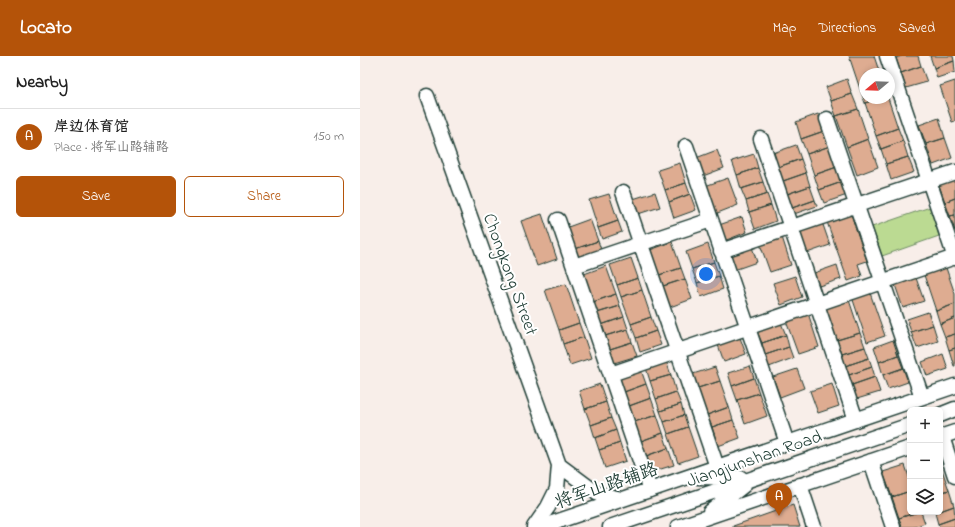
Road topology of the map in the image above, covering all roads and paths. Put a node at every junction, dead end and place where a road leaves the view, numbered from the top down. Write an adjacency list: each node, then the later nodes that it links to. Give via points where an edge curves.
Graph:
1 (886, 56): 7 (street)
2 (427, 96): 32 (street, Chongkong Street)
3 (827, 119): 9 (street)
4 (761, 139): 12 (street)
5 (686, 146): 11 (street)
6 (955, 172): 7 (street)
7 (929, 181): 9 (street); 15 (street)
8 (623, 192): 13 (street)
9 (856, 205): 12 (street); 17 (street)
10 (558, 220): 16 (street)
11 (711, 220): 13 (street); 14 (street)
12 (791, 228): 14 (street); 18 (street)
13 (641, 244): 16 (street); 20 (street)
14 (721, 251): 19 (street)
15 (955, 257): 17 (street)
16 (574, 266): 21 (street)
17 (882, 282): 18 (street); 23 (street)
18 (817, 304): 19 (street); 26 (street)
19 (748, 328): 20 (street); 29 (street)
20 (678, 352): 21 (street); 33 (street)
21 (611, 374): 38 (street)
22 (955, 386): 23 (street, 将军山路辅路)
23 (922, 397): 26 (street, 将军山路辅路)
24 (955, 409): 25 (street)
25 (943, 413)
26 (856, 420): 29 (street, 将军山路辅路)
27 (907, 426): 36 (street, Jiangjunshan Road)
28 (946, 436): 34 (street)
29 (787, 443): 33 (street, 将军山路辅路)
30 (907, 449): 31 (street)
31 (871, 461): 37 (street); 46 (street)
32 (559, 465): 39 (street, via 598,494); 41 (street, Chongkong Street, via 556,489 548,507)
33 (717, 467): 35 (street, 将军山路辅路)
34 (955, 476)
35 (687, 477): 36 (street); 38 (street, 将军山路辅路)
36 (752, 478): 40 (street); 43 (street, Jiangjunshan Road)
37 (800, 485): 40 (street); 45 (street)
38 (650, 490): 39 (street, 将军山路辅路)
39 (622, 499): 42 (street, 将军山路辅路)
40 (701, 519): 44 (street)
41 (534, 527)
42 (541, 527)
43 (610, 527)
44 (678, 527)
45 (814, 527)
46 (893, 527)

